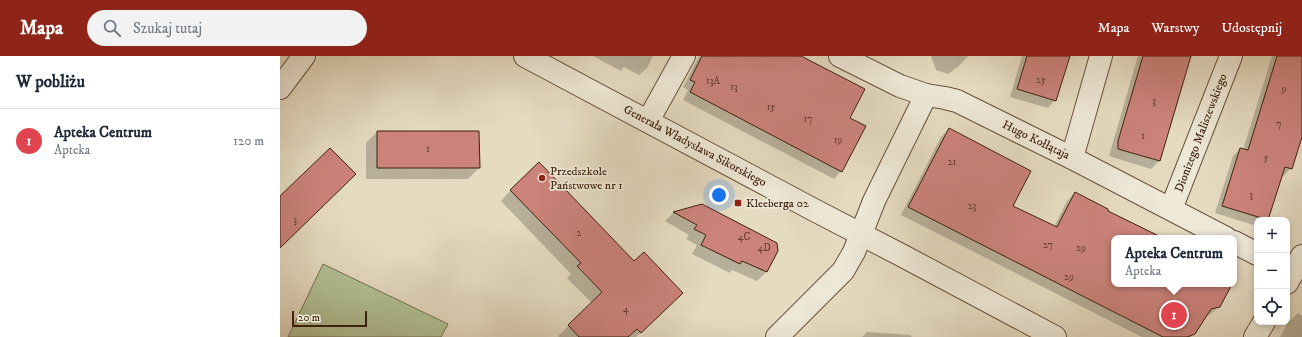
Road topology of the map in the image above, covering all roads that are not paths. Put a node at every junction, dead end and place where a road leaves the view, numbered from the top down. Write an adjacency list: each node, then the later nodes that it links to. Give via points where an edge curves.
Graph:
1 (304, 56): 7 (street)
2 (526, 56): 9 (street, Generała Władysława Sikorskiego)
3 (684, 56): 9 (street)
4 (840, 56): 8 (street, Hugo Kołłątaja, via 900,86)
5 (1101, 56): 10 (street)
6 (1231, 56): 11 (street, Dionizego Maliszewskiego)
7 (280, 88)
8 (926, 95): 10 (street, Hugo Kołłątaja, via 957,101); 12 (street, via 874,201)
9 (648, 121): 12 (street, Generała Władysława Sikorskiego)
10 (1072, 158): 11 (street, Hugo Kołłątaja)
11 (1171, 209): 13 (street, Hugo Kołłątaja)
12 (861, 234): 17 (street, via 843,271); 18 (street, Generała Władysława Sikorskiego)
13 (1220, 235)
14 (1237, 244): 15 (street)
15 (1255, 253)
16 (1262, 325): 19 (street)
17 (777, 337)
18 (1055, 337)
19 (1256, 337)

